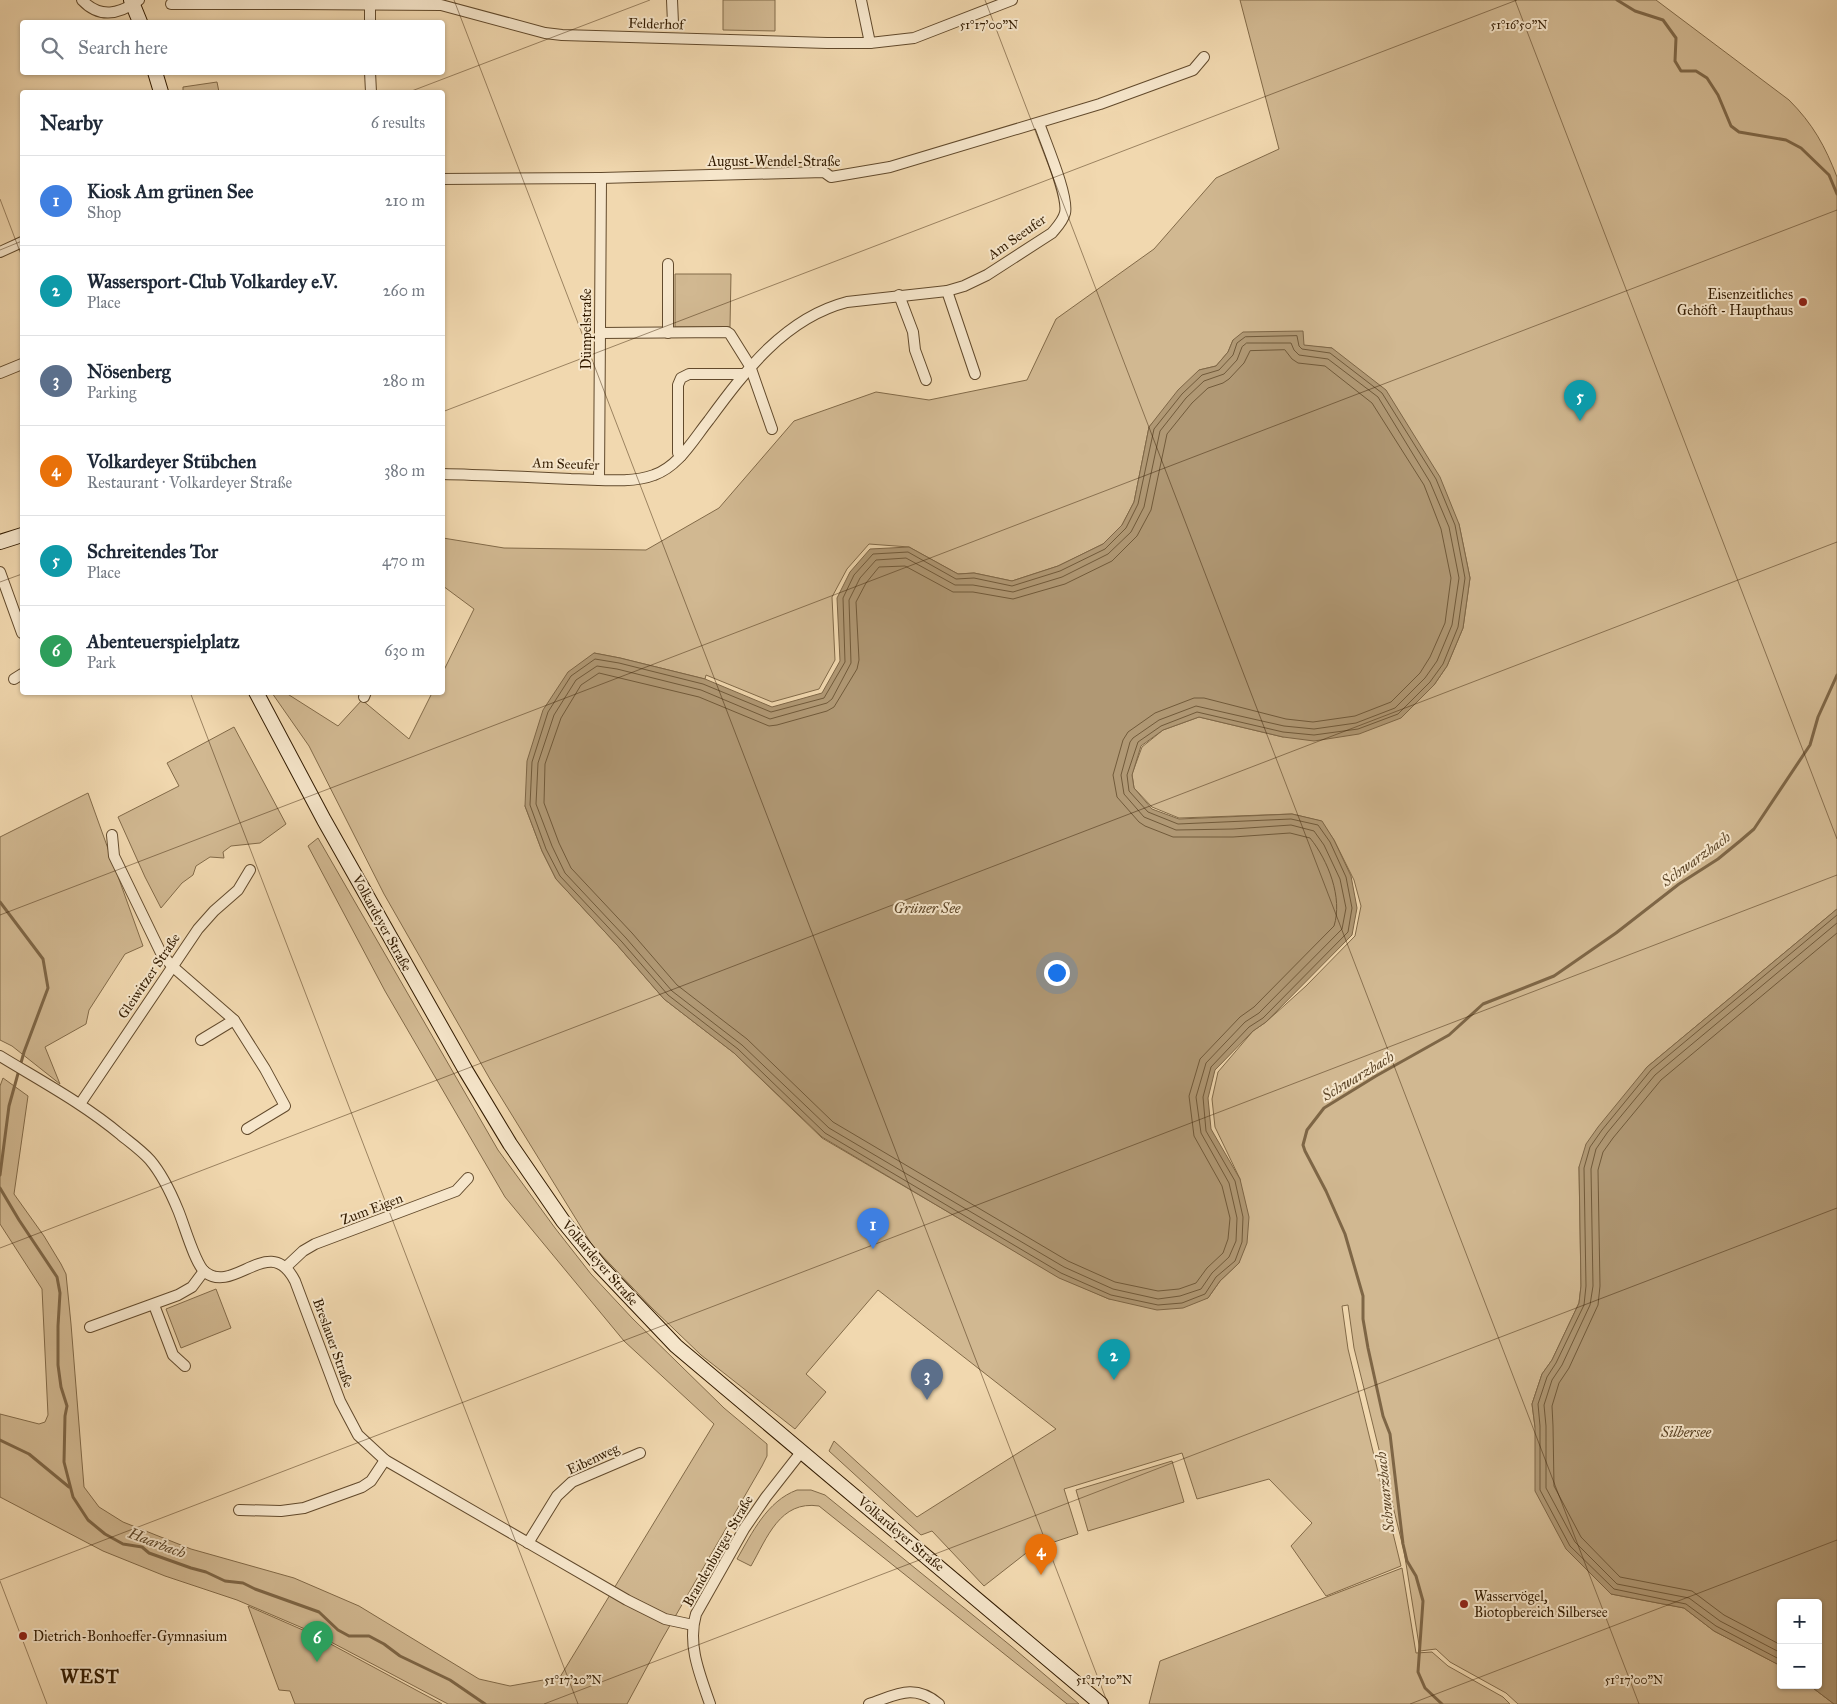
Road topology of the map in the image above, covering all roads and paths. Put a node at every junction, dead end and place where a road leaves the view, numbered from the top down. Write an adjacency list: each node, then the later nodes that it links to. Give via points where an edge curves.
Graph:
1 (82, 0): 5 (street, via 93,10 110,13)
2 (672, 0): 11 (street)
3 (861, 0): 12 (street)
4 (1012, 0): 12 (street, Felderhof, via 914,38)
5 (135, 1): 9 (main road)
6 (293, 2): 7 (street, Felderhof); 8 (street, Felderhof)
7 (171, 4)
8 (370, 5): 10 (street); 12 (street, Felderhof, via 441,5 562,35)
9 (140, 20)
10 (370, 20)
11 (673, 24)
12 (870, 43)
13 (1204, 57): 18 (street, August-Wendel-Straße, via 1193,70 1100,104)
14 (156, 75): 16 (main road)
15 (370, 75): 17 (street)
16 (160, 90)
17 (371, 90)
18 (1038, 122): 19 (street, August-Wendel-Straße, via 890,167 831,177 824,172); 24 (street, Am Seeufer, via 1065,199 1065,212 1060,224 1052,233 987,275)
19 (601, 178): 20 (street, August-Wendel-Straße); 27 (street, Dümpelstraße)
20 (445, 179)
21 (20, 243): 22 (street)
22 (0, 252)
23 (668, 264): 26 (street)
24 (947, 291): 25 (street, Am Seeufer); 32 (street)
25 (899, 295): 29 (street, Am Seeufer, via 847,302 817,312); 33 (street)
26 (668, 332): 27 (street); 29 (street, via 727,332)
27 (600, 333): 37 (street, Dümpelstraße)
28 (20, 365): 30 (street)
29 (750, 366): 31 (street, Am Seeufer); 34 (street)
30 (0, 373)
31 (742, 374): 35 (street, Am Seeufer); 35 (street, via 689,374 681,378 678,385 678,453)
32 (975, 374)
33 (926, 380)
34 (772, 429)
35 (682, 456): 37 (street, Am Seeufer, via 652,476)
36 (445, 474): 37 (street, Am Seeufer)
37 (599, 480)
38 (20, 536): 39 (main road)
39 (0, 542)
40 (0, 572): 41 (street)
41 (20, 627)
42 (258, 695): 57 (main road, Volkardeyer Straße, via 324,820 466,1071 510,1144 563,1220 600,1266 676,1346)
43 (112, 835): 45 (street, via 114,856 160,953)
44 (250, 870): 45 (street, Gleiwitzer Straße, via 238,890 198,929)
45 (172, 966): 46 (street); 49 (street, Gleiwitzer Straße)
46 (234, 1020): 47 (street); 50 (street, via 285,1106)
47 (201, 1040)
48 (0, 1056): 49 (street)
49 (80, 1104): 53 (street, via 99,1116 150,1161 177,1208)
50 (247, 1129)
51 (468, 1178): 52 (street, Zum Eigen, via 456,1191 315,1244)
52 (286, 1267): 53 (street, via 266,1262 227,1276 212,1276); 59 (street, Breslauer Straße, via 295,1281 348,1418 358,1435)
53 (204, 1272): 54 (street, via 192,1287)
54 (154, 1305): 55 (street); 56 (street, via 173,1356)
55 (90, 1327)
56 (185, 1366)
57 (802, 1451): 62 (street, Brandenburger Straße, via 744,1529 696,1614); 66 (main road, Volkardeyer Straße)
58 (640, 1453): 61 (street, Eibenweg, via 572,1482 557,1496)
59 (385, 1460): 60 (street, via 371,1481 362,1487 304,1508); 61 (street, Breslauer Straße)
60 (239, 1510)
61 (528, 1543): 62 (street, Breslauer Straße, via 665,1619)
62 (693, 1625): 63 (street, Brandenburger Straße, via 692,1642 697,1668)
63 (710, 1704)
64 (869, 1704): 65 (street, via 913,1691)
65 (938, 1704)
66 (1101, 1704)

